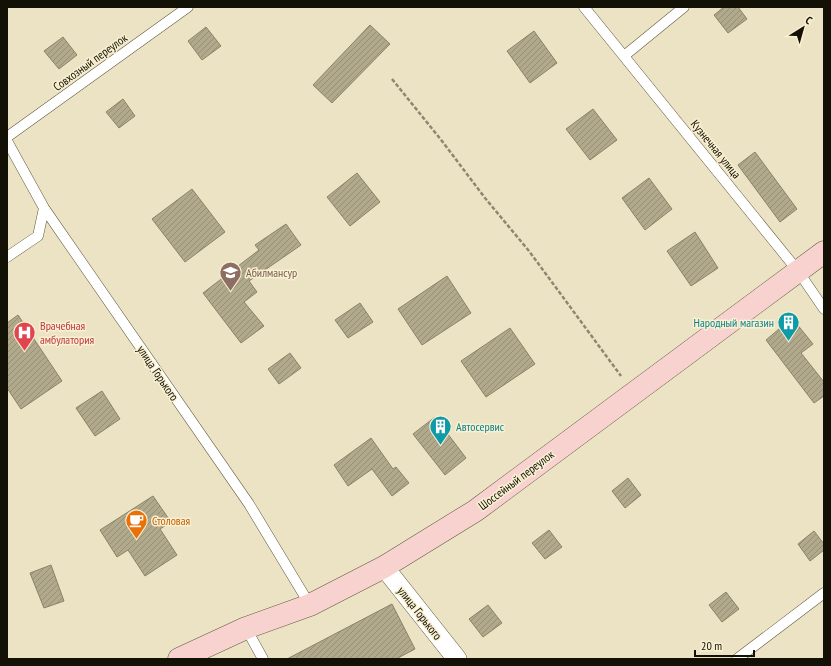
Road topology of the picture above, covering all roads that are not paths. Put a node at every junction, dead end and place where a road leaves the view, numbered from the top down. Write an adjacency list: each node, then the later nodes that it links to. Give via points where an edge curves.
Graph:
1 (188, 7): 5 (lane, Совхозный переулок)
2 (584, 7): 4 (lane, Кузнечная улица)
3 (684, 7): 4 (lane)
4 (624, 56): 10 (lane, Кузнечная улица)
5 (7, 137)
6 (7, 141): 7 (lane, улица Горького)
7 (44, 208): 9 (lane, via 38,236); 14 (lane, улица Горького, via 249,504)
8 (824, 252): 10 (main road, Шоссейный переулок)
9 (7, 257)
10 (798, 271): 11 (lane, Кузнечная улица); 12 (main road, Шоссейный переулок, via 475,511)
11 (824, 309)
12 (384, 568): 14 (main road, Шоссейный переулок); 18 (street, улица Горького)
13 (824, 593): 19 (lane)
14 (310, 605): 15 (main road, Шоссейный переулок)
15 (246, 628): 16 (main road, Шоссейный переулок); 17 (lane)
16 (179, 659)
17 (263, 659)
18 (457, 659)
19 (737, 659)

